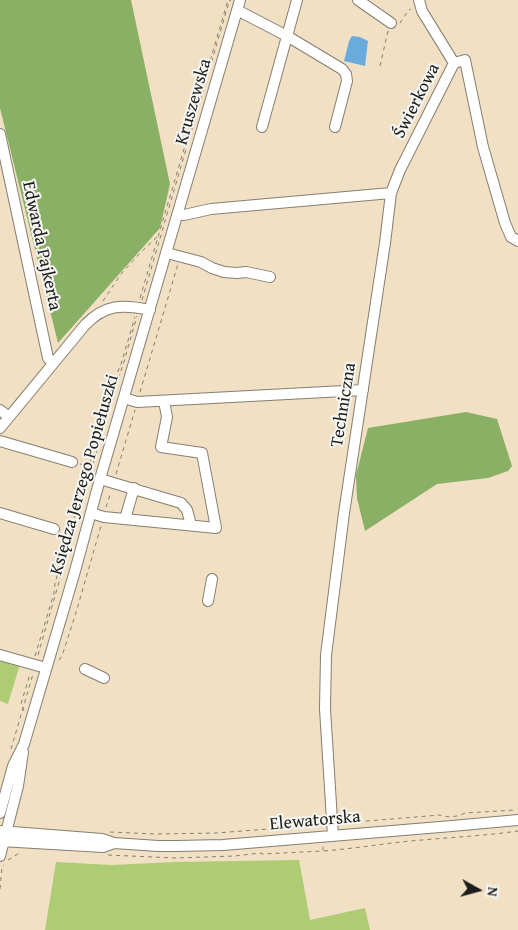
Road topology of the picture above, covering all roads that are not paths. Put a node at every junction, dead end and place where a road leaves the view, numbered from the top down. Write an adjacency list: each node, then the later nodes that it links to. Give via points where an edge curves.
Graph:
1 (297, 0): 6 (street)
2 (358, 0): 5 (street)
3 (419, 0): 7 (street, Świerkowa, via 422,11)
4 (239, 5): 6 (street); 12 (street, Kruszewska)
5 (390, 23)
6 (287, 36): 8 (street); 9 (street, via 346,74)
7 (454, 63): 11 (street, Świerkowa); 13 (street, via 464,60 483,147 511,237)
8 (262, 127)
9 (335, 127)
10 (0, 134): 17 (street, Edwarda Pajkerta, via 48,358)
11 (391, 193): 12 (street); 18 (street, Techniczna)
12 (178, 214): 14 (street, Księdza Jerzego Popiełuszki, via 164,236)
13 (518, 241)
14 (166, 252): 15 (street, via 224,272); 16 (street, Księdza Jerzego Popiełuszki)
15 (270, 277)
16 (142, 308): 17 (street, via 117,307 95,316); 19 (street, Księdza Jerzego Popiełuszki)
17 (53, 363): 22 (street)
18 (363, 390): 20 (street); 43 (street, Techniczna, via 326,655 325,709)
19 (124, 398): 20 (street, via 137,402); 26 (street, Księdza Jerzego Popiełuszki)
20 (164, 401): 31 (street, via 167,418 161,448 202,453 216,528)
21 (0, 410): 22 (street)
22 (8, 417): 23 (street)
23 (0, 428)
24 (0, 441): 25 (street)
25 (72, 462)
26 (100, 479): 27 (street); 29 (street, Księdza Jerzego Popiełuszki)
27 (134, 488): 30 (street); 31 (street, via 181,503 187,510)
28 (0, 513): 32 (street)
29 (91, 513): 30 (street); 36 (street, Księdza Jerzego Popiełuszki, via 75,571)
30 (125, 519): 31 (street)
31 (191, 525)
32 (54, 529)
33 (212, 578): 34 (street)
34 (208, 601)
35 (0, 655): 36 (street)
36 (38, 666): 39 (street, Księdza Jerzego Popiełuszki)
37 (85, 669): 38 (street)
38 (104, 678)
39 (24, 744): 40 (street, Księdza Jerzego Popiełuszki, via 13,766); 42 (street, Księdza Jerzego Popiełuszki, via 18,786)
40 (0, 813)
41 (516, 815): 43 (street, Elewatorska, via 461,826)
42 (2, 836): 43 (street, Elewatorska, via 103,847 114,843 223,845); 44 (street, Księdza Jerzego Popiełuszki)
43 (333, 836)
44 (0, 856)

